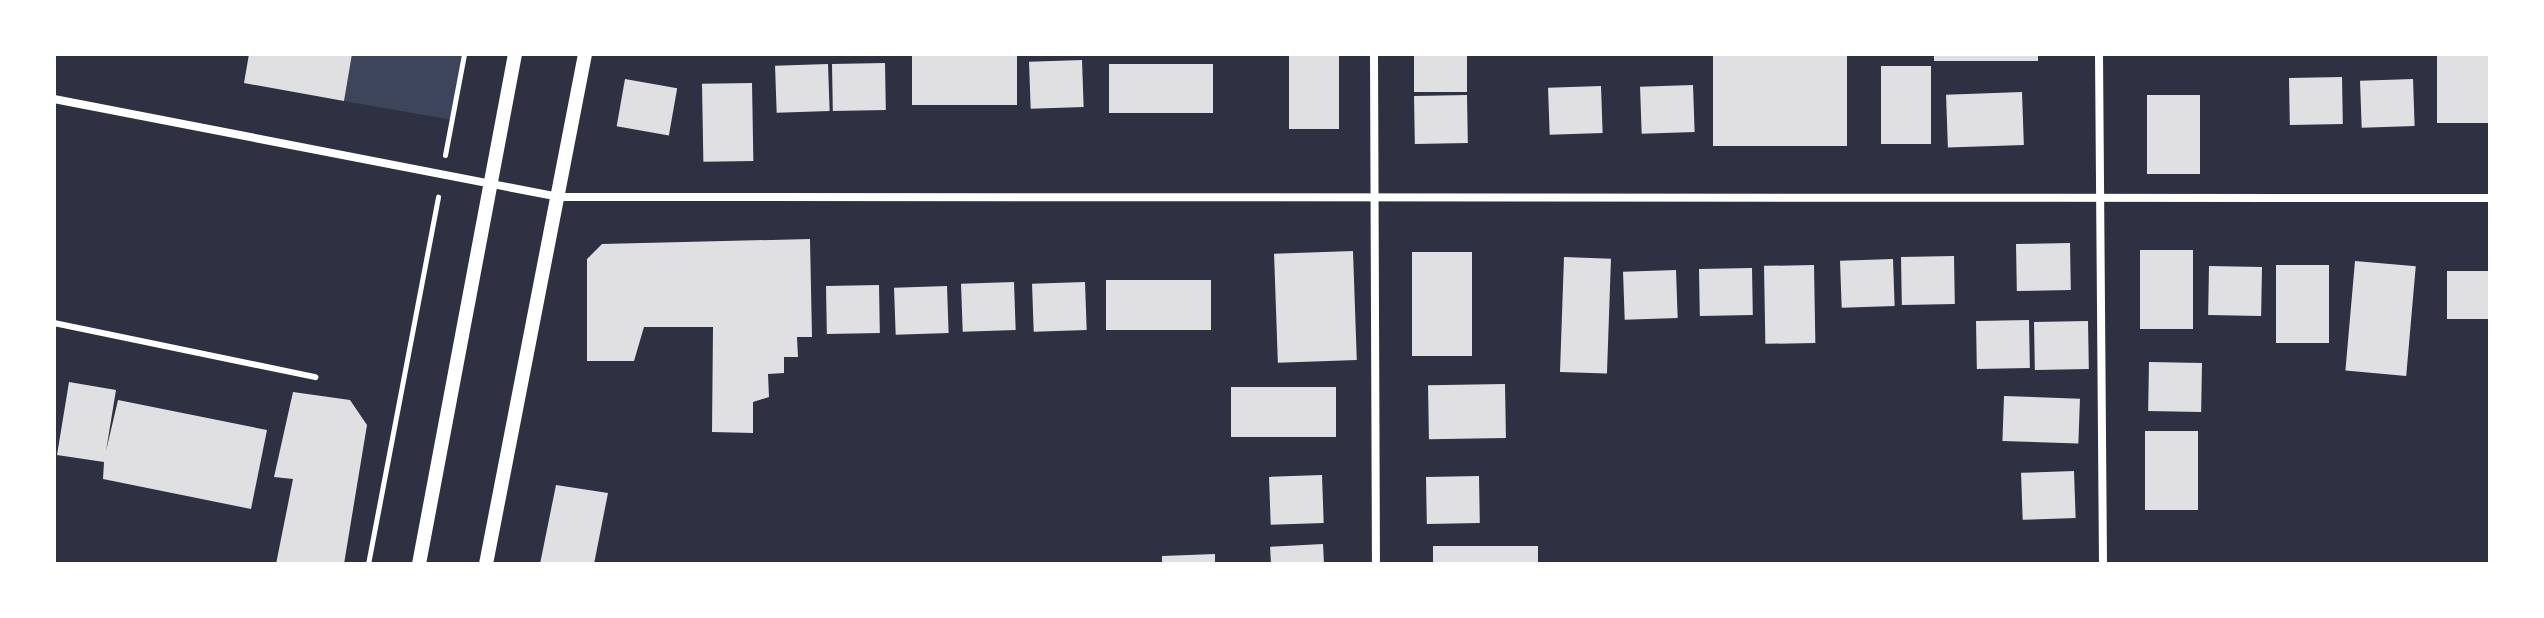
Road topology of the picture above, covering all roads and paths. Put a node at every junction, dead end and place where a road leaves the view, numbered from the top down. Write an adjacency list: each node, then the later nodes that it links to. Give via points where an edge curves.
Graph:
1 (464, 54): 7 (path)
2 (515, 54): 8 (street)
3 (585, 54): 9 (street)
4 (1374, 54): 10 (street)
5 (2099, 54): 11 (street)
6 (54, 99): 7 (street)
7 (442, 172): 8 (street); 15 (path)
8 (492, 185): 9 (street); 16 (street)
9 (559, 197): 10 (street); 17 (street)
10 (1375, 197): 11 (street); 18 (street)
11 (2100, 198): 12 (street); 19 (street)
12 (2490, 198)
13 (54, 323): 14 (lane)
14 (315, 377)
15 (368, 564)
16 (419, 564)
17 (486, 564)
18 (1376, 564)
19 (2103, 564)

